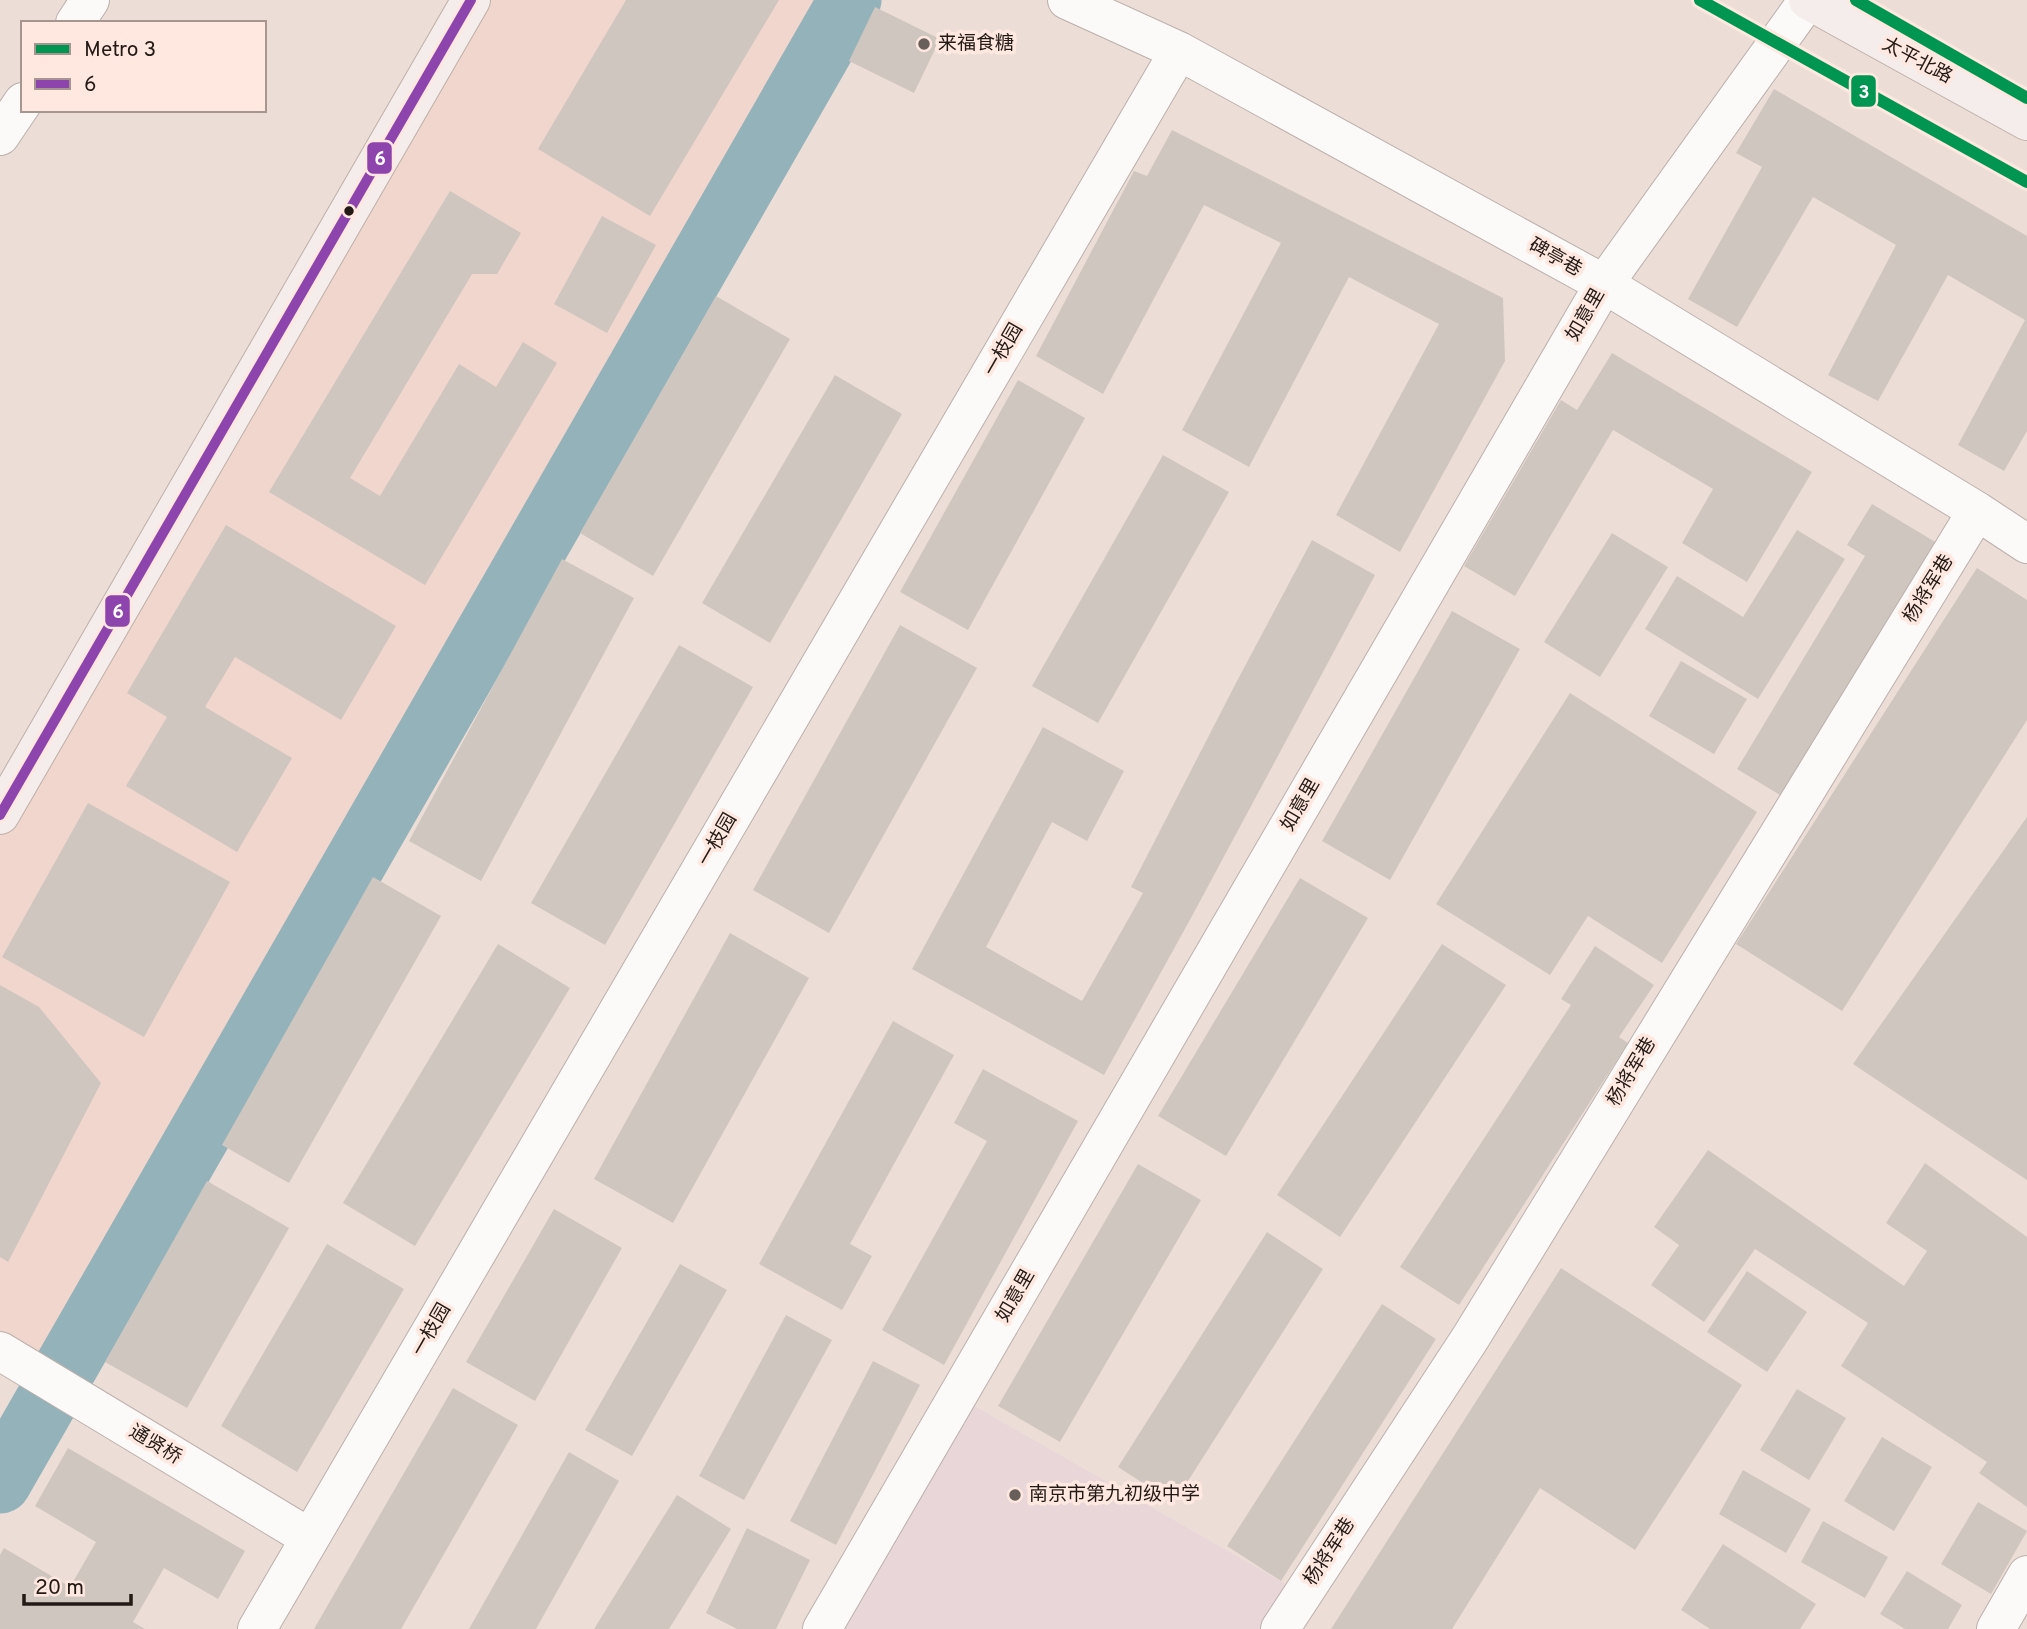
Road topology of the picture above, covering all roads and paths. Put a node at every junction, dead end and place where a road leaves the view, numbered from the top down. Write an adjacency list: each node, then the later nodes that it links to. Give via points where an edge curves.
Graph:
1 (90, 0): 5 (street)
2 (471, 0): 13 (main road)
3 (1068, 0): 6 (street, 碑亭巷)
4 (1808, 0): 8 (main road, 太平北路); 10 (street, 如意里)
5 (76, 21)
6 (1179, 51): 10 (street, 碑亭巷); 15 (street, 一枝园)
7 (21, 105): 9 (street)
8 (2027, 121)
9 (0, 136)
10 (1604, 284): 11 (street, 碑亭巷); 18 (street, 如意里)
11 (1977, 511): 12 (street, 碑亭巷); 19 (street, 杨将军巷, via 1471,1336)
12 (2027, 544)
13 (0, 815)
14 (0, 1351): 15 (street, 通贤桥)
15 (310, 1538): 17 (street, 一枝园)
16 (2027, 1575): 20 (street)
17 (257, 1629)
18 (822, 1629)
19 (1280, 1629)
20 (1997, 1629)

